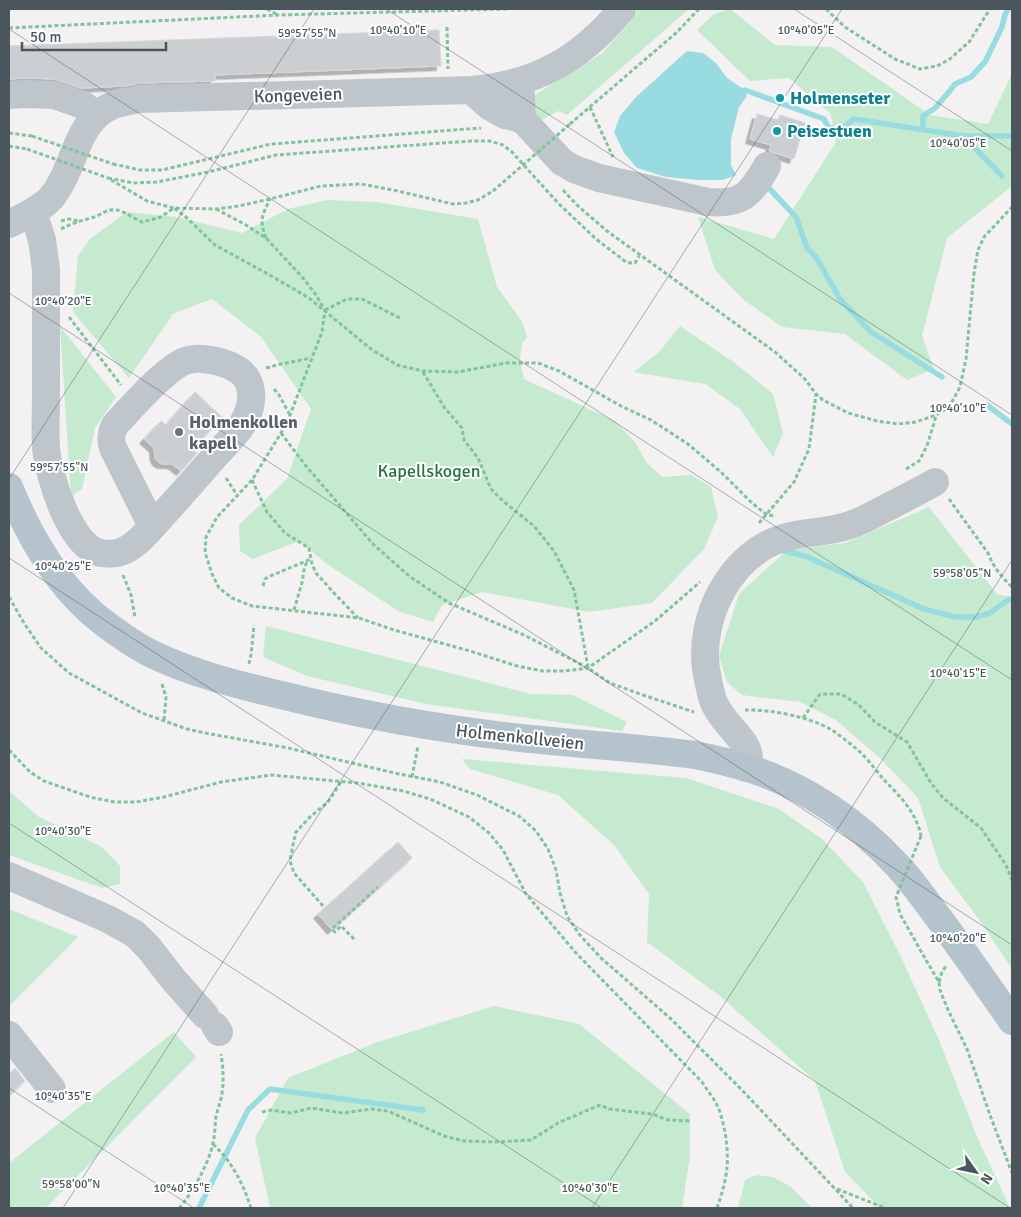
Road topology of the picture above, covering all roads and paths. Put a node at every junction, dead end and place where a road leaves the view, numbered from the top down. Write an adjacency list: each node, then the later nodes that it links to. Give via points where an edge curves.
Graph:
1 (267, 9): 10 (path)
2 (344, 9): 9 (path)
3 (508, 9): 8 (path)
4 (622, 9): 14 (street, Kongeveien, via 594,40 578,52 546,72)
5 (699, 9): 17 (path)
6 (826, 9): 7 (path, via 845,27 895,60 920,69 950,59 969,42)
7 (990, 9)
8 (400, 10): 9 (path)
9 (347, 14): 10 (path)
10 (278, 15): 12 (path)
11 (447, 27): 13 (path)
12 (9, 28)
13 (448, 71)
14 (520, 81): 15 (street, Kongeveien); 19 (street)
15 (472, 90): 18 (street, Kongeveien, via 139,100 115,104); 19 (street, via 489,106 505,115)
16 (9, 94): 18 (street, via 54,95 83,105)
17 (590, 107): 27 (path, via 615,162); 29 (path, bridge, via 493,191 478,200 453,204 361,184 321,186)
18 (97, 115): 33 (street, Kongeveien, via 81,135 59,187)
19 (522, 119): 27 (street, via 562,162 598,178)
20 (489, 128): 21 (path, bridge, via 271,144 162,170 140,170 113,164 32,136)
21 (9, 133)
22 (9, 146): 26 (path, bridge, via 27,149)
23 (532, 156): 24 (path)
24 (538, 163)
25 (767, 166): 27 (street, via 752,190 730,202 708,202)
26 (108, 178): 31 (path, via 147,201); 37 (path, via 133,183 157,182 276,155 490,141 512,152 596,239 626,262 635,262)
27 (617, 182)
28 (558, 185): 37 (path, via 607,232)
29 (270, 199): 32 (path); 35 (path, via 263,214)
30 (1012, 207): 46 (path, via 984,237 978,250 964,374 953,400)
31 (174, 208): 32 (path); 36 (path, via 161,217 142,222 121,211 108,211 68,226); 38 (path, via 215,245)
32 (216, 209): 35 (path)
33 (33, 212): 34 (street, Kongeveien); 36 (street)
34 (9, 224)
35 (266, 238): 38 (path, via 303,278)
36 (39, 256): 40 (street)
37 (639, 256): 45 (path, via 775,352 805,379)
38 (325, 310): 39 (path, via 347,299 362,299); 41 (path, via 322,332); 42 (path, via 371,349 397,365)
39 (402, 319)
40 (50, 321): 44 (path, via 76,327); 56 (street, via 42,387 46,448 55,491 76,534 85,545 100,553)
41 (312, 358): 43 (path); 47 (path)
42 (423, 372): 53 (path, via 458,372 506,363 538,363 559,371 651,420 688,444); 66 (path, via 444,407 462,428 464,440 478,458 491,489 534,526 554,551 574,590)
43 (244, 374): 55 (street, via 251,401 242,426); 55 (street, via 209,359 188,359 159,380 115,425 111,443)
44 (126, 392)
45 (816, 394): 46 (path, via 848,413 877,421 898,424); 53 (path, via 809,449 794,482)
46 (936, 415): 48 (path, via 927,446)
47 (281, 433): 50 (path); 66 (path, via 373,544 409,576 449,603 524,635)
48 (919, 460): 49 (path); 51 (path)
49 (904, 471)
50 (252, 480): 57 (path, via 267,512 285,533 309,548); 62 (path, via 217,517 206,537 205,552 212,574 219,588 232,598 252,606)
51 (935, 482): 60 (path, via 973,531 991,563); 69 (street, via 856,523 775,541 735,572 712,610 706,637 708,679)
52 (9, 487): 65 (main road, Holmenkollveien, via 37,546 56,575 92,613)
53 (767, 515): 54 (path)
54 (782, 517)
55 (152, 526): 56 (street, via 128,548)
56 (115, 553): 65 (path, via 131,595)
57 (309, 560): 59 (path, via 268,577); 62 (path); 63 (path, via 334,593)
58 (701, 581): 66 (path, via 656,620)
59 (263, 586)
60 (1012, 587)
61 (9, 597): 71 (path, via 40,648 69,673)
62 (294, 610): 63 (path)
63 (359, 618): 66 (path, via 517,666 543,671)
64 (254, 625): 68 (path, via 251,655)
65 (137, 645): 68 (main road, Holmenkollveien, via 191,670)
66 (588, 668): 69 (path, via 610,683 694,712)
67 (161, 678): 71 (path, via 166,697)
68 (242, 686): 72 (main road, Holmenkollveien, via 325,707)
69 (719, 711): 70 (path, via 759,710); 74 (street, via 744,744 749,756)
70 (804, 718): 78 (path, via 820,694 841,694 859,705 875,722 907,742 943,798 981,828 1006,865); 90 (path, bridge, via 829,729 859,752 908,807 917,822 921,836 896,897 900,914 939,982)
71 (164, 721): 75 (path, via 205,733 288,748)
72 (421, 725): 74 (main road, Holmenkollveien, via 672,752); 75 (path)
73 (9, 750): 76 (path, via 30,772 44,781 114,802 136,802 221,782 271,775)
74 (746, 768): 82 (main road, Holmenkollveien, via 809,795 884,851 922,895)
75 (412, 778): 91 (path, via 440,782 477,795 519,816 536,831 556,870 567,916 579,934 601,958 670,1018)
76 (342, 782): 80 (path, via 328,802 296,832 290,861 294,873); 94 (path, via 403,791 430,799 469,816 489,833 503,850 526,894 576,953 702,1082 718,1106 728,1147 728,1168)
77 (9, 876): 83 (street, via 135,934)
78 (1012, 880)
79 (378, 887): 81 (path, via 332,929 334,932 341,926)
80 (323, 906)
81 (354, 939)
82 (1012, 1021)
83 (213, 1024)
84 (9, 1035): 86 (street)
85 (222, 1058): 89 (path, via 222,1094)
86 (52, 1089)
87 (262, 1112): 88 (path, via 291,1113 311,1108 344,1113 371,1109 388,1111 444,1136 464,1141 495,1142 531,1140 558,1122 600,1105 668,1120)
88 (691, 1120)
89 (213, 1144): 92 (path, via 193,1189); 93 (path, via 233,1166)
90 (1012, 1173)
91 (834, 1188): 95 (path); 96 (path)
92 (179, 1208)
93 (251, 1208)
94 (717, 1208)
95 (854, 1208)
96 (885, 1208)

